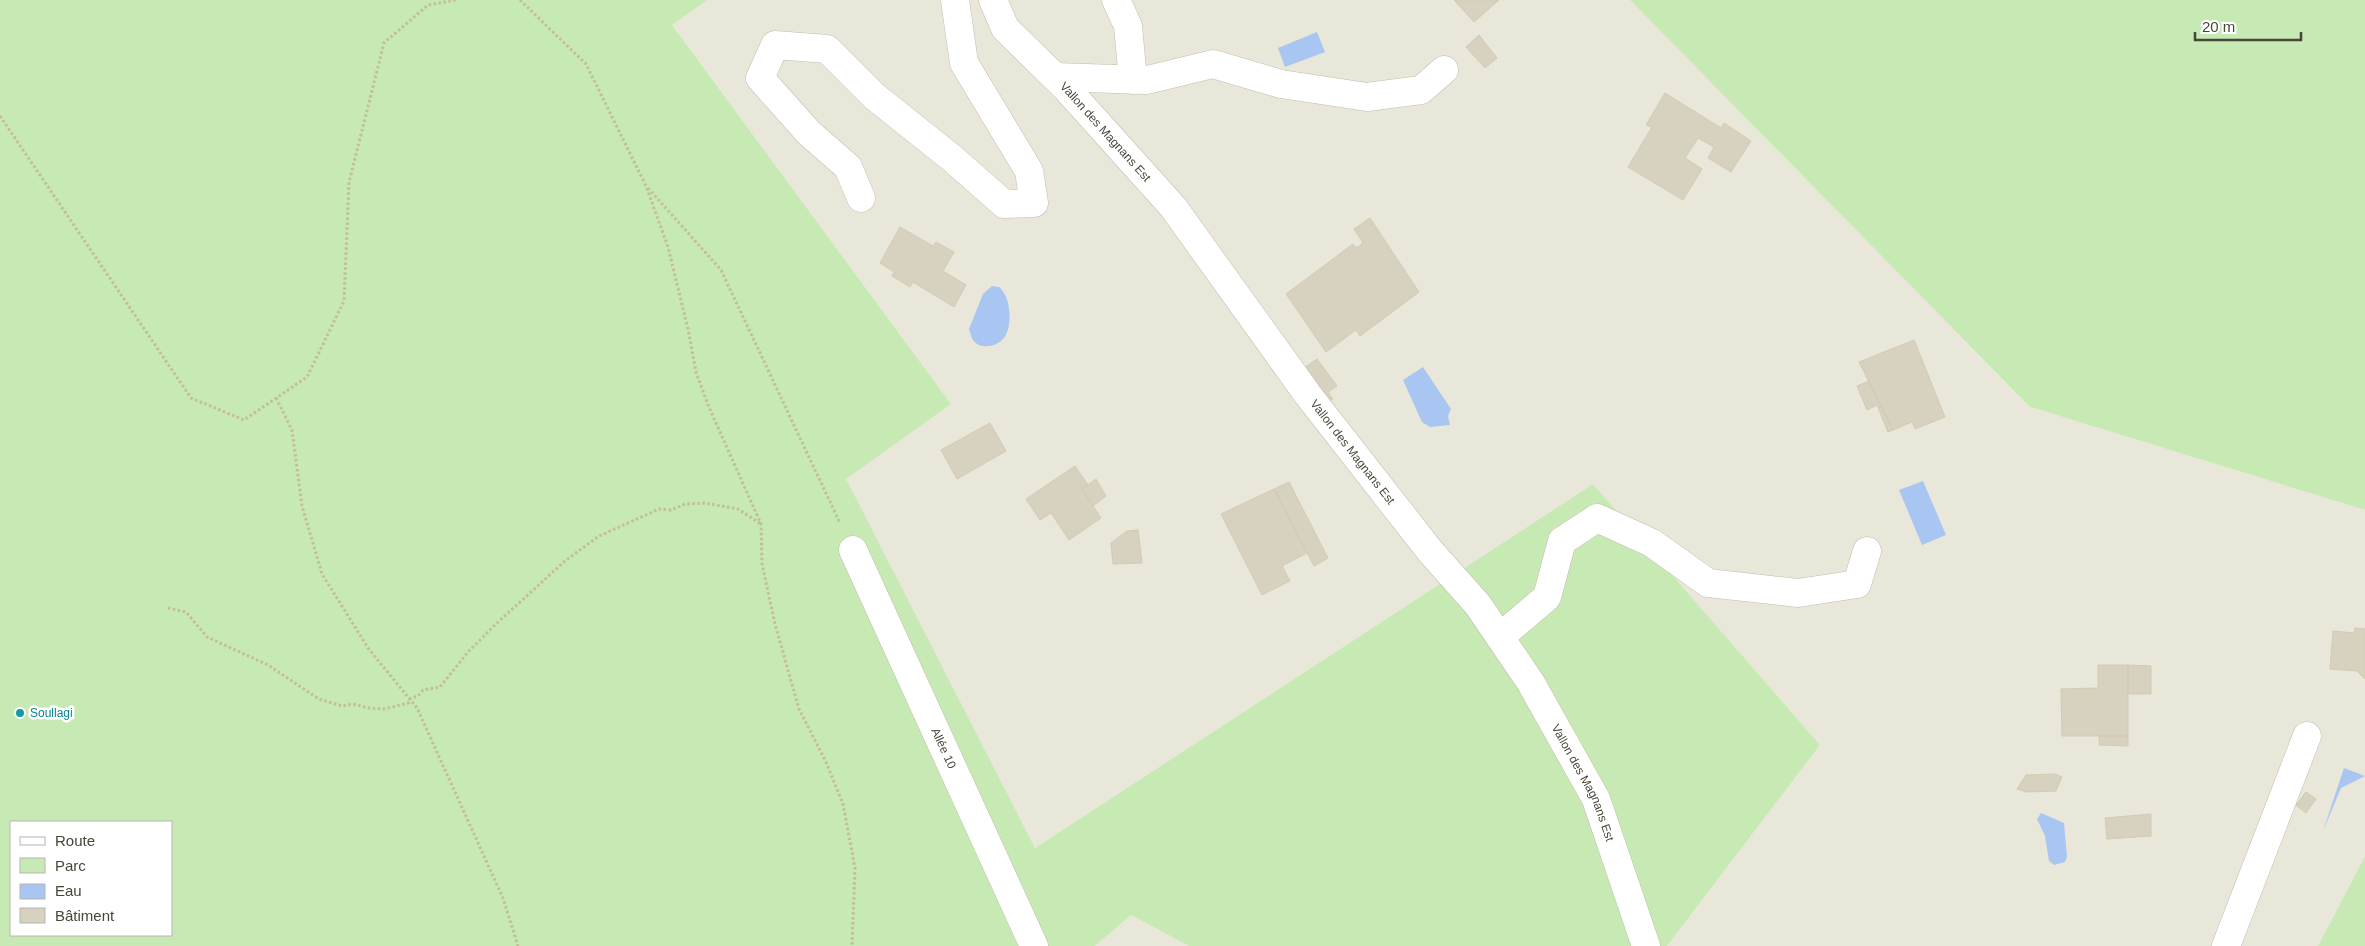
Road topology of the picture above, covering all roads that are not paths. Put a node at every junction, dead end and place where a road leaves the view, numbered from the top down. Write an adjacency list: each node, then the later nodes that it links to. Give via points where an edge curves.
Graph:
1 (955, 0): 7 (street, via 964,63 1030,171 1034,203 1004,204 874,96 827,49 775,45 760,78 809,134 848,166)
2 (993, 0): 5 (street, Vallon des Magnans Est, via 1005,28)
3 (1116, 0): 6 (street, via 1128,26)
4 (1444, 70): 6 (street, via 1421,90 1367,97 1281,84 1214,64 1147,80)
5 (1055, 77): 6 (street); 10 (street, Vallon des Magnans Est, via 1172,207 1308,395 1430,551 1478,605)
6 (1133, 80)
7 (861, 198)
8 (853, 550): 12 (street, Allée 10)
9 (1867, 551): 10 (street, via 1857,584 1798,593 1708,583 1652,542 1597,518 1562,541 1546,597)
10 (1500, 637): 13 (street, Vallon des Magnans Est, via 1531,683 1596,799)
11 (2307, 736): 14 (street)
12 (1034, 946)
13 (1646, 946)
14 (2226, 946)

